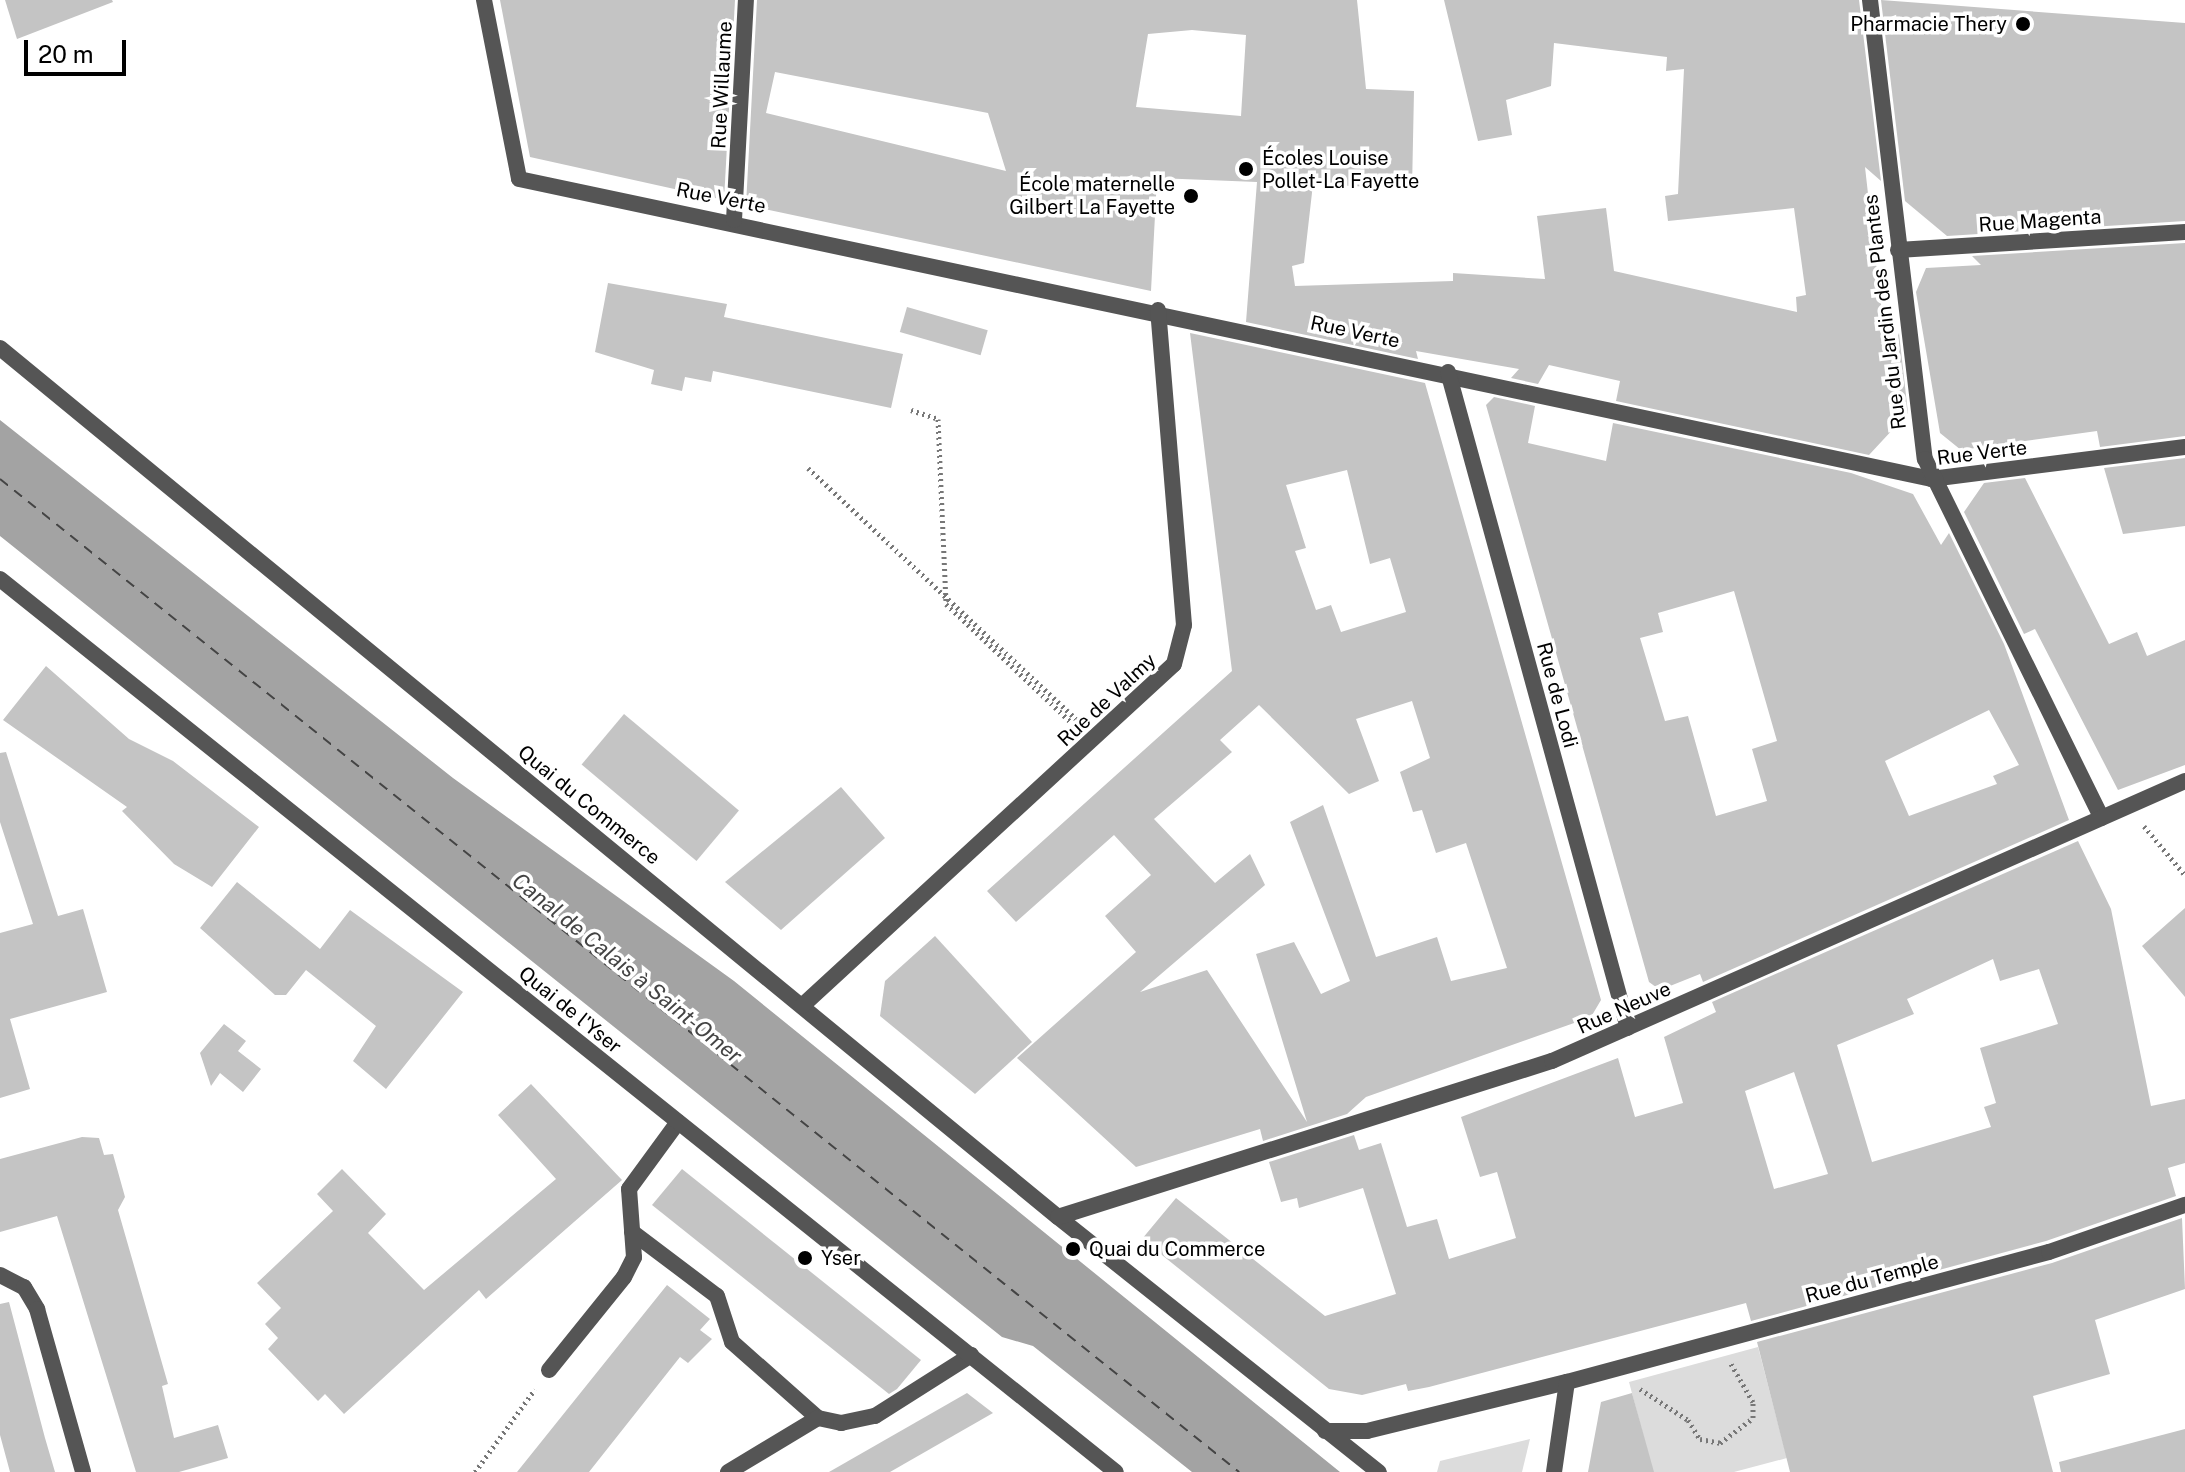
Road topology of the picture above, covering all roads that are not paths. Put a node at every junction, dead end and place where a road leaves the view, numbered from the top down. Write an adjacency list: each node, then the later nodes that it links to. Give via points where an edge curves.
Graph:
1 (484, 0): 4 (street, Rue Verte, via 519,179)
2 (746, 0): 4 (street, Rue Willaume)
3 (1870, 0): 6 (street, Rue du Jardin des Plantes)
4 (734, 220): 7 (street, Rue Verte)
5 (2185, 232): 6 (street, Rue Magenta)
6 (1898, 250): 11 (street, Rue du Jardin des Plantes)
7 (1158, 310): 9 (street, Rue Verte); 15 (street, Rue de Valmy, via 1184,639 1164,677)
8 (0, 348): 15 (street, Quai du Commerce)
9 (1448, 372): 11 (street, Rue Verte); 16 (street, Rue de Lodi)
10 (2185, 447): 11 (street, Rue Verte)
11 (1931, 479): 14 (street, Rue du Jardin des Plantes)
12 (0, 579): 17 (street, Quai de l'Yser)
13 (2185, 781): 14 (street, Rue Neuve)
14 (2102, 818): 16 (street, Rue Neuve)
15 (802, 1006): 19 (street, Quai du Commerce)
16 (1628, 1028): 19 (street, Rue Neuve, via 1473,1089)
17 (678, 1122): 20 (street, via 629,1189); 22 (street, Quai de l'Yser)
18 (2185, 1205): 24 (street, Rue du Temple, via 2049,1252)
19 (1058, 1217): 26 (street, Quai du Commerce)
20 (632, 1232): 23 (street, via 634,1257 624,1277); 25 (street, via 717,1296 732,1342)
21 (0, 1275): 27 (street, via 24,1287 37,1309)
22 (971, 1355): 25 (street, via 875,1416 841,1423); 29 (street, Quai de l'Yser)
23 (549, 1370)
24 (1567, 1382): 26 (street, Rue du Temple, via 1367,1431); 31 (street)
25 (818, 1418): 28 (street)
26 (1325, 1431): 30 (street, Quai du Commerce)
27 (83, 1472)
28 (728, 1472)
29 (1116, 1472)
30 (1379, 1472)
31 (1554, 1472)

